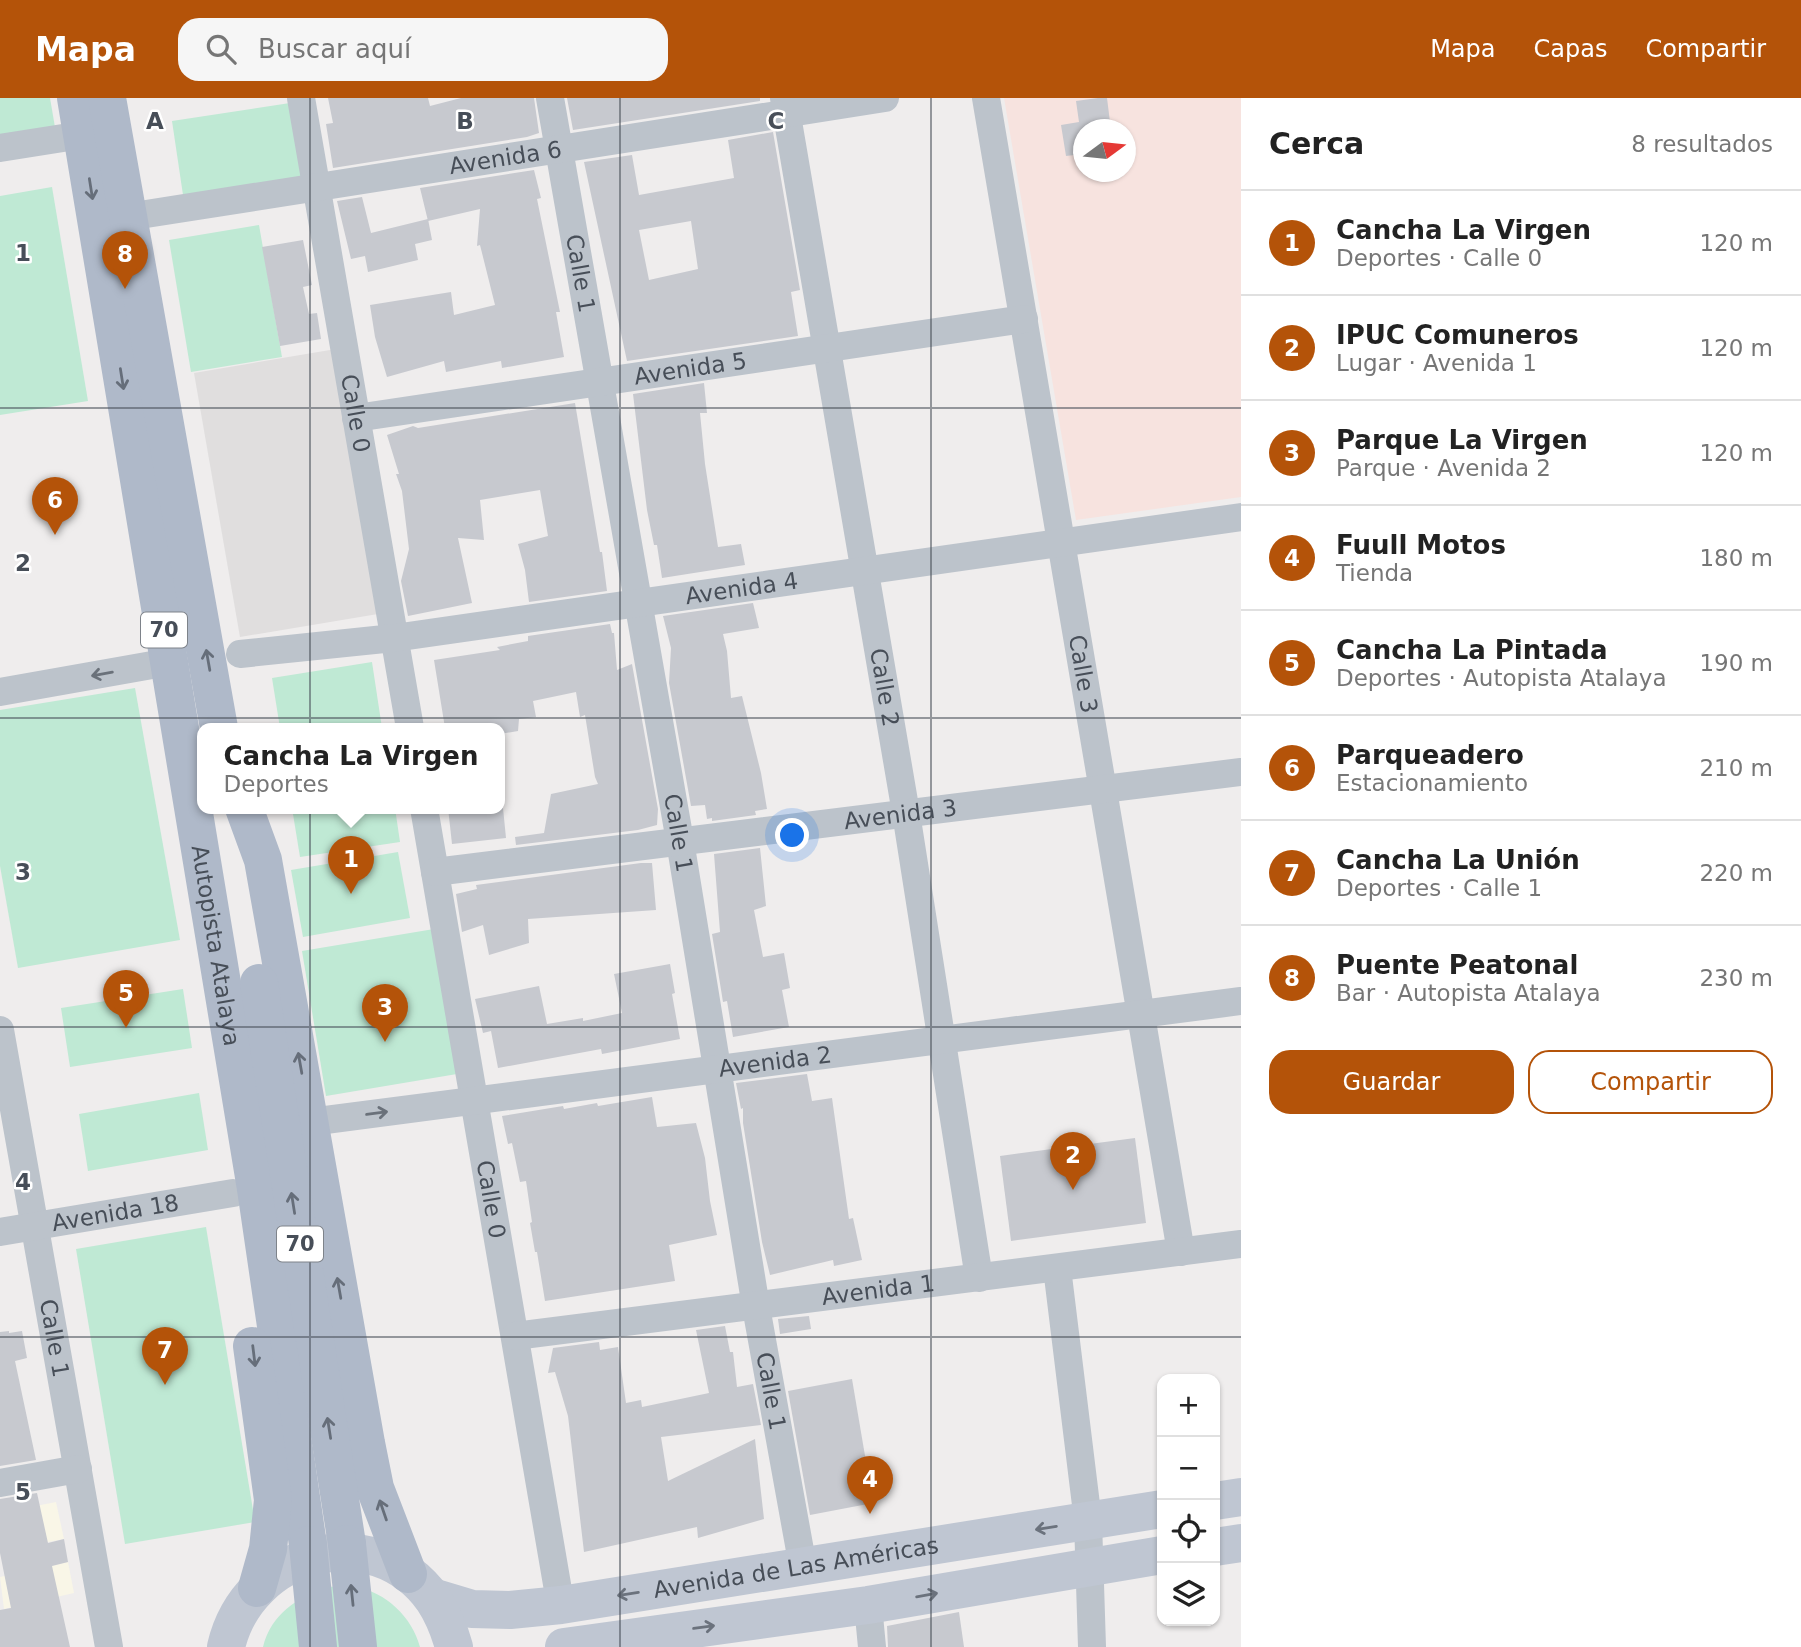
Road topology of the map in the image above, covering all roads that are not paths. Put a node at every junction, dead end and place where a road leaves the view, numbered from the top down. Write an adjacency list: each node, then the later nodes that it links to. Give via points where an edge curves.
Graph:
1 (76, 98): 8 (main road, Autopista Atalaya / 70)
2 (107, 98): 12 (main road, 70)
3 (301, 98): 11 (street, Calle 0)
4 (550, 98): 10 (street, Calle 1)
5 (885, 98): 7 (street, Avenida 6)
6 (986, 98): 13 (street, Calle 3)
7 (785, 106): 10 (street, Avenida 6); 14 (street, Calle 2)
8 (82, 135): 9 (street); 23 (main road, Autopista Atalaya / 70, one-way to 23)
9 (0, 148)
10 (559, 149): 11 (street, Avenida 6); 15 (street, Calle 1)
11 (317, 187): 12 (street, Avenida 6); 16 (street, Calle 0)
12 (127, 216): 25 (main road, 70, one-way to 12)
13 (1024, 319): 14 (street, Avenida 5); 18 (street, Calle 3)
14 (826, 349): 15 (street, Avenida 5); 19 (street, Calle 2)
15 (599, 382): 16 (street, Avenida 5); 20 (street, Calle 1)
16 (356, 418): 21 (street, Calle 0)
17 (1241, 517): 18 (street, Avenida 4)
18 (1061, 542): 19 (street, Avenida 4); 29 (street, Calle 3)
19 (863, 570): 20 (street, Avenida 4); 31 (street, Calle 2)
20 (637, 603): 21 (street, Avenida 4); 36 (street, Calle 1)
21 (394, 638): 22 (street, Avenida 4); 26 (street, Calle 0)
22 (240, 654)
23 (169, 662): 24 (street, one-way to 24); 27 (main road, Autopista Atalaya / 70)
24 (0, 692)
25 (218, 723)
26 (409, 723)
27 (180, 731): 30 (main road, Autopista Atalaya / 70); 46 (main road, via 171,787)
28 (1241, 772): 29 (street, Avenida 3)
29 (1103, 788): 31 (street, Avenida 3); 40 (street, Calle 3)
30 (197, 797)
31 (906, 813): 36 (street, Avenida 3); 42 (street, Calle 2)
32 (201, 814): 38 (main road, Autopista Atalaya / 70)
33 (232, 814): 38 (main road, Autopista Atalaya / 70)
34 (246, 814): 45 (main road, one-way to 34, via 263,860)
35 (425, 814): 37 (street, Calle 0)
36 (680, 841): 37 (street, Avenida 3); 43 (street, Calle 1)
37 (435, 872): 44 (street, Calle 0)
38 (235, 946): 72 (main road, Autopista Atalaya / 70, bridge, via 256,1189 308,1545); 73 (main road, Autopista Atalaya / 70, one-way to 38, bridge, via 347,1544)
39 (1241, 1001): 40 (street, Avenida 2)
40 (1141, 1014): 42 (street, Avenida 2); 50 (street, Calle 3)
41 (0, 1030): 47 (street, Calle 1)
42 (942, 1040): 43 (street, Avenida 2); 52 (street, Calle 2)
43 (717, 1069): 44 (street, Avenida 2); 53 (street, Calle 1)
44 (474, 1100): 45 (street, Avenida 2, one-way to 44); 54 (street, Calle 0)
45 (310, 1122): 66 (main road, one-way to 45, via 376,1488)
46 (233, 1193): 47 (street, Avenida 18); 67 (main road, one-way to 67, via 273,1500 268,1549)
47 (35, 1226): 48 (street, Avenida 18); 55 (street, Calle 1)
48 (0, 1232)
49 (1241, 1244): 50 (street, Avenida 1)
50 (1181, 1251): 51 (street, Avenida 1)
51 (1057, 1268): 52 (street, Avenida 1); 60 (street)
52 (979, 1278): 53 (street, Avenida 1)
53 (756, 1307): 54 (street, Avenida 1); 64 (street, Calle 1)
54 (515, 1336): 68 (street, Calle 0)
55 (78, 1469): 56 (street); 70 (street, Calle 1)
56 (0, 1483)
57 (1241, 1497): 58 (main road)
58 (1220, 1500)
59 (1157, 1510): 60 (main road, Avenida de Las Américas)
60 (1088, 1521): 64 (main road, Avenida de Las Américas, one-way to 64); 65 (street)
61 (1241, 1543): 62 (main road)
62 (1220, 1546)
63 (1157, 1556): 65 (main road, Avenida de Las Américas)
64 (803, 1567): 66 (main road, Avenida de Las Américas, one-way to 66, via 510,1611 472,1609)
65 (1090, 1567): 69 (main road, Avenida de Las Américas, one-way to 65); 77 (street)
66 (420, 1586): 67 (main road, Avenida de Las Américas, via 384,1561 357,1553 330,1553 278,1570); 74 (main road, via 448,1624)
67 (257, 1588): 71 (main road, Avenida de Las Américas, via 241,1608)
68 (558, 1590)
69 (868, 1605): 75 (main road, Avenida de Las Américas, one-way to 69); 76 (street)
70 (109, 1647)
71 (226, 1647)
72 (318, 1647)
73 (358, 1647)
74 (454, 1647)
75 (564, 1647)
76 (872, 1647)
77 (1092, 1647)

